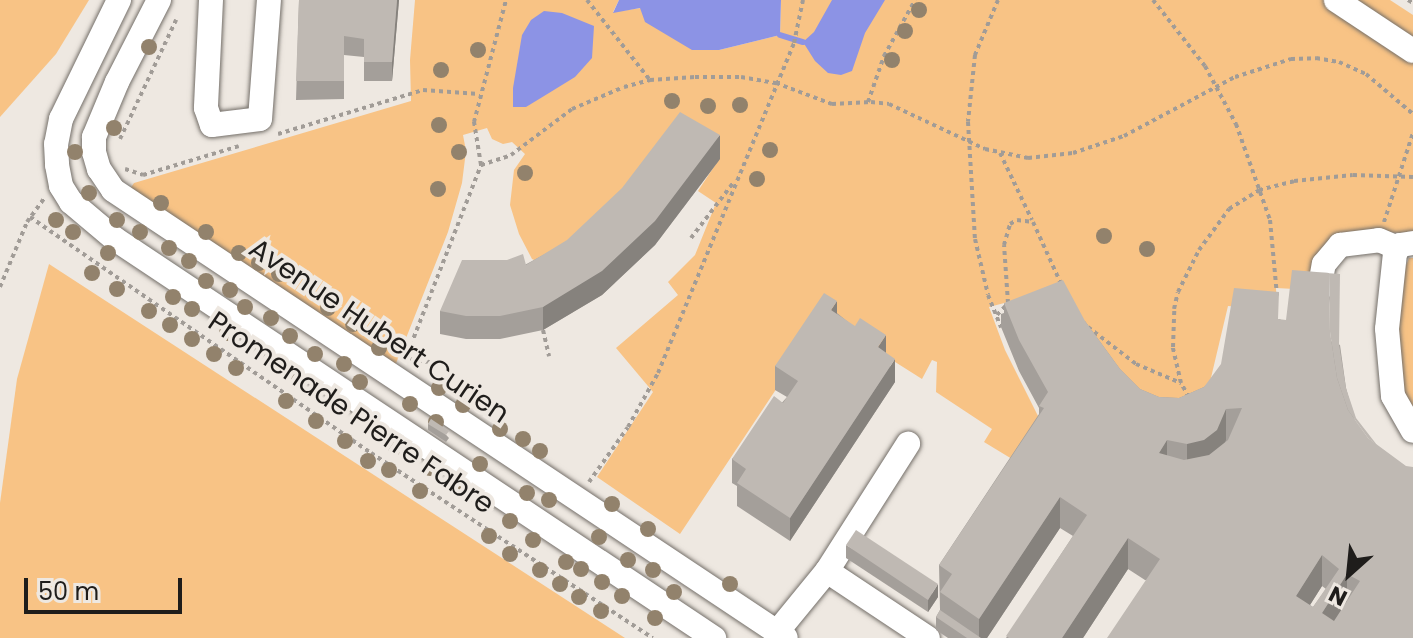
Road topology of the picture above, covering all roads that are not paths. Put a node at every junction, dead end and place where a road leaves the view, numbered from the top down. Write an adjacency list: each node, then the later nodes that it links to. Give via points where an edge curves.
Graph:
1 (119, 0): 13 (street, via 61,119 57,165 71,202 115,239)
2 (211, 0): 3 (street, via 206,108 212,125 260,119)
3 (269, 0)
4 (1336, 0): 6 (street)
5 (169, 7): 12 (street, Avenue Hubert Curien, via 117,82 94,137 103,178 113,190 402,369 577,499)
6 (1413, 51)
7 (1397, 241): 8 (street, via 1340,245 1324,264); 9 (street, via 1389,365 1393,396)
8 (1319, 291)
9 (1413, 431)
10 (908, 444): 11 (street)
11 (827, 571): 12 (street); 14 (street)
12 (781, 635)
13 (714, 638)
14 (928, 638)

